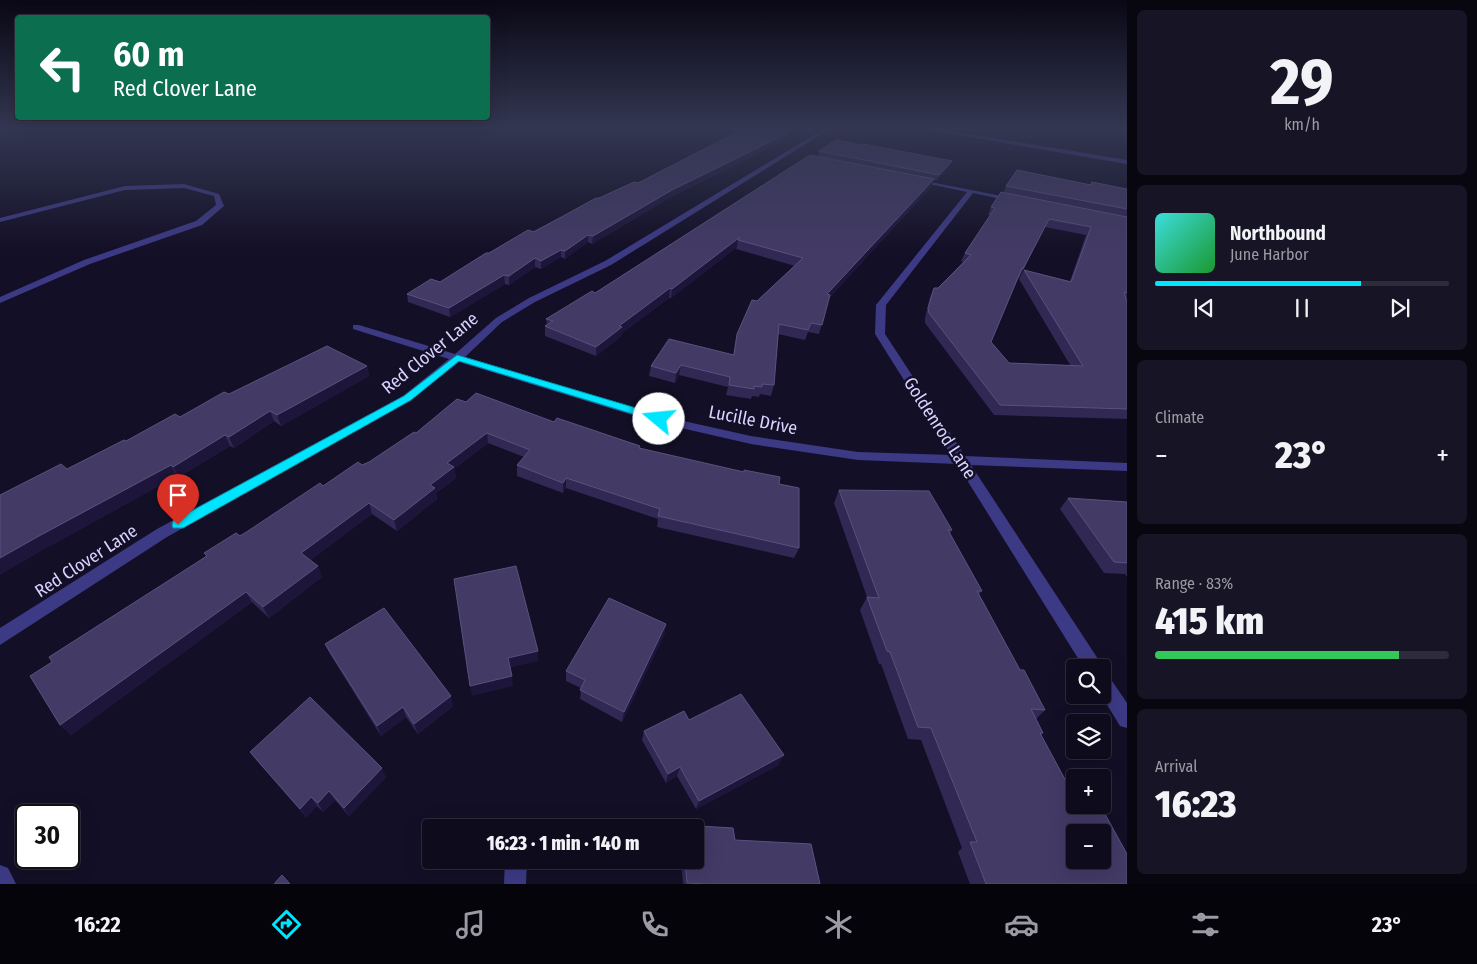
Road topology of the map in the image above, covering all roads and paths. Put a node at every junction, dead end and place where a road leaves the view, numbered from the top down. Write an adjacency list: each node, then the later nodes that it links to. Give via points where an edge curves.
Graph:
1 (769, 168): 8 (street, Red Clover Lane, via 608,263 499,320)
2 (913, 180): 3 (street)
3 (971, 191): 4 (street); 9 (street, Goldenrod Lane, via 881,305 880,334)
4 (1020, 201)
5 (0, 220): 6 (street, via 125,188 184,186 217,195 220,206 199,223 87,262)
6 (0, 300)
7 (356, 327): 8 (street, Lucille Drive)
8 (457, 358): 9 (street, Lucille Drive, via 659,419 751,440 858,456); 11 (street, Red Clover Lane, via 407,398 162,534)
9 (961, 460): 10 (street, Lucille Drive); 12 (street, Goldenrod Lane)
10 (1127, 468)
11 (0, 637)
12 (1088, 659)
13 (1111, 695): 14 (street)
14 (1127, 719)
15 (516, 869): 18 (street)
16 (0, 876): 17 (street)
17 (5, 884)
18 (515, 884)

